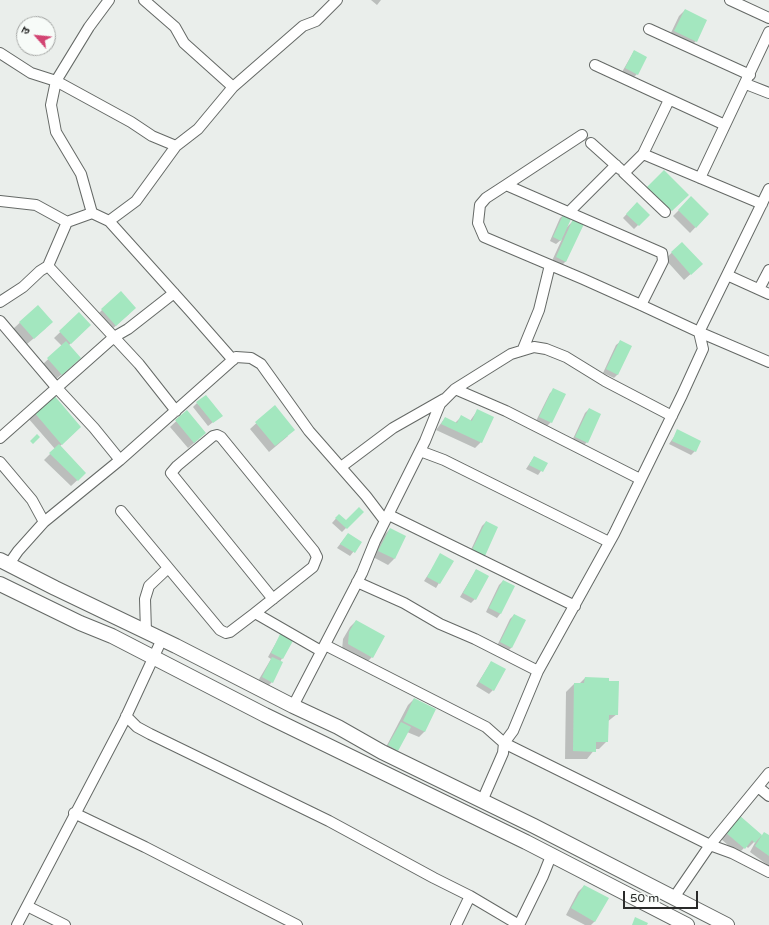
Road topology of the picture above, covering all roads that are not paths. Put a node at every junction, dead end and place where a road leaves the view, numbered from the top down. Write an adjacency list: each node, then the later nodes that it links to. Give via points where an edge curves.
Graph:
1 (109, 0): 11 (street, via 89,26)
2 (144, 0): 12 (street, via 171,23 184,43)
3 (337, 0): 12 (street, via 316,21 303,26)
4 (730, 0): 5 (street)
5 (769, 18)
6 (649, 29): 10 (street)
7 (769, 32): 10 (street)
8 (0, 53): 11 (street, via 31,73)
9 (595, 65): 14 (street)
10 (748, 79): 13 (street); 15 (street)
11 (56, 81): 18 (street, via 152,136); 29 (street, via 51,105 56,132 80,174)
12 (233, 86): 18 (street, via 198,129)
13 (769, 93)
14 (669, 100): 15 (street); 19 (street)
15 (725, 125): 22 (street)
16 (582, 135): 23 (street)
17 (592, 143): 20 (street)
18 (176, 146): 30 (street, via 136,201)
19 (643, 154): 21 (street); 22 (street)
20 (616, 166): 21 (street); 27 (street)
21 (624, 173): 28 (street)
22 (700, 178): 26 (street)
23 (506, 185): 27 (street); 32 (street, via 480,205 480,231 484,237)
24 (769, 189): 26 (street)
25 (0, 201): 31 (street, via 36,205)
26 (762, 204): 35 (street)
27 (569, 212): 40 (street, via 662,253 663,261)
28 (665, 212)
29 (92, 213): 30 (street); 31 (street)
30 (109, 221): 37 (street)
31 (67, 222): 33 (street)
32 (550, 265): 40 (street); 44 (street, via 539,310)
33 (48, 266): 39 (street); 43 (street)
34 (769, 270): 36 (street)
35 (727, 275): 36 (street); 42 (street)
36 (759, 289): 38 (street)
37 (174, 293): 43 (street); 45 (street)
38 (769, 294)
39 (0, 302)
40 (641, 306): 42 (street)
41 (0, 322): 47 (street)
42 (699, 332): 46 (street); 51 (street, via 703,349)
43 (114, 337): 47 (street); 50 (street)
44 (523, 349): 48 (street); 51 (street, via 546,349 566,357 605,381)
45 (232, 360): 50 (street); 56 (street, via 236,357 251,358 261,364 309,431)
46 (769, 362)
47 (56, 387): 52 (street); 54 (street)
48 (455, 388): 49 (street); 57 (street, via 506,411)
49 (446, 398): 53 (street, via 440,404); 56 (street, via 393,428)
50 (176, 411): 54 (street)
51 (672, 416): 57 (street)
52 (0, 438)
53 (420, 451): 59 (street); 61 (street, via 444,460)
54 (120, 460): 60 (street)
55 (0, 462): 60 (street, via 32,500)
56 (341, 467): 59 (street)
57 (640, 480): 61 (street)
58 (121, 511): 63 (street)
59 (387, 518): 64 (street); 67 (street)
60 (44, 522): 62 (street)
61 (609, 542): 67 (street)
62 (5, 562): 69 (street)
63 (168, 568): 68 (street, via 220,630 230,632); 69 (street, via 149,586 144,599)
64 (357, 582): 71 (street); 73 (street)
65 (0, 584): 72 (street)
66 (273, 599): 66 (street, via 313,567 317,557 221,437 213,436 171,473); 68 (street)
67 (575, 606): 73 (street)
68 (255, 613): 71 (street)
69 (146, 632): 70 (street)
70 (162, 639): 72 (street); 74 (street)
71 (323, 648): 74 (street); 76 (street, via 486,727)
72 (154, 658): 75 (street); 83 (street)
73 (538, 671): 76 (street, via 513,731)
74 (293, 706): 80 (street)
75 (126, 716): 81 (street); 85 (street, via 150,734 278,796)
76 (504, 743): 80 (street, via 503,753); 82 (street)
77 (769, 773): 78 (street)
78 (758, 787): 79 (street); 82 (street)
79 (769, 796)
80 (482, 801): 86 (street)
81 (74, 813): 87 (street); 90 (street)
82 (710, 845): 84 (street); 86 (street)
83 (551, 856): 92 (street); 93 (street)
84 (769, 872)
85 (470, 896): 91 (street); 92 (street)
86 (673, 899): 94 (street)
87 (27, 906): 88 (street); 89 (street)
88 (17, 925)
89 (65, 925)
90 (297, 925)
91 (456, 925)
92 (519, 925)
93 (687, 925)
94 (726, 925)

